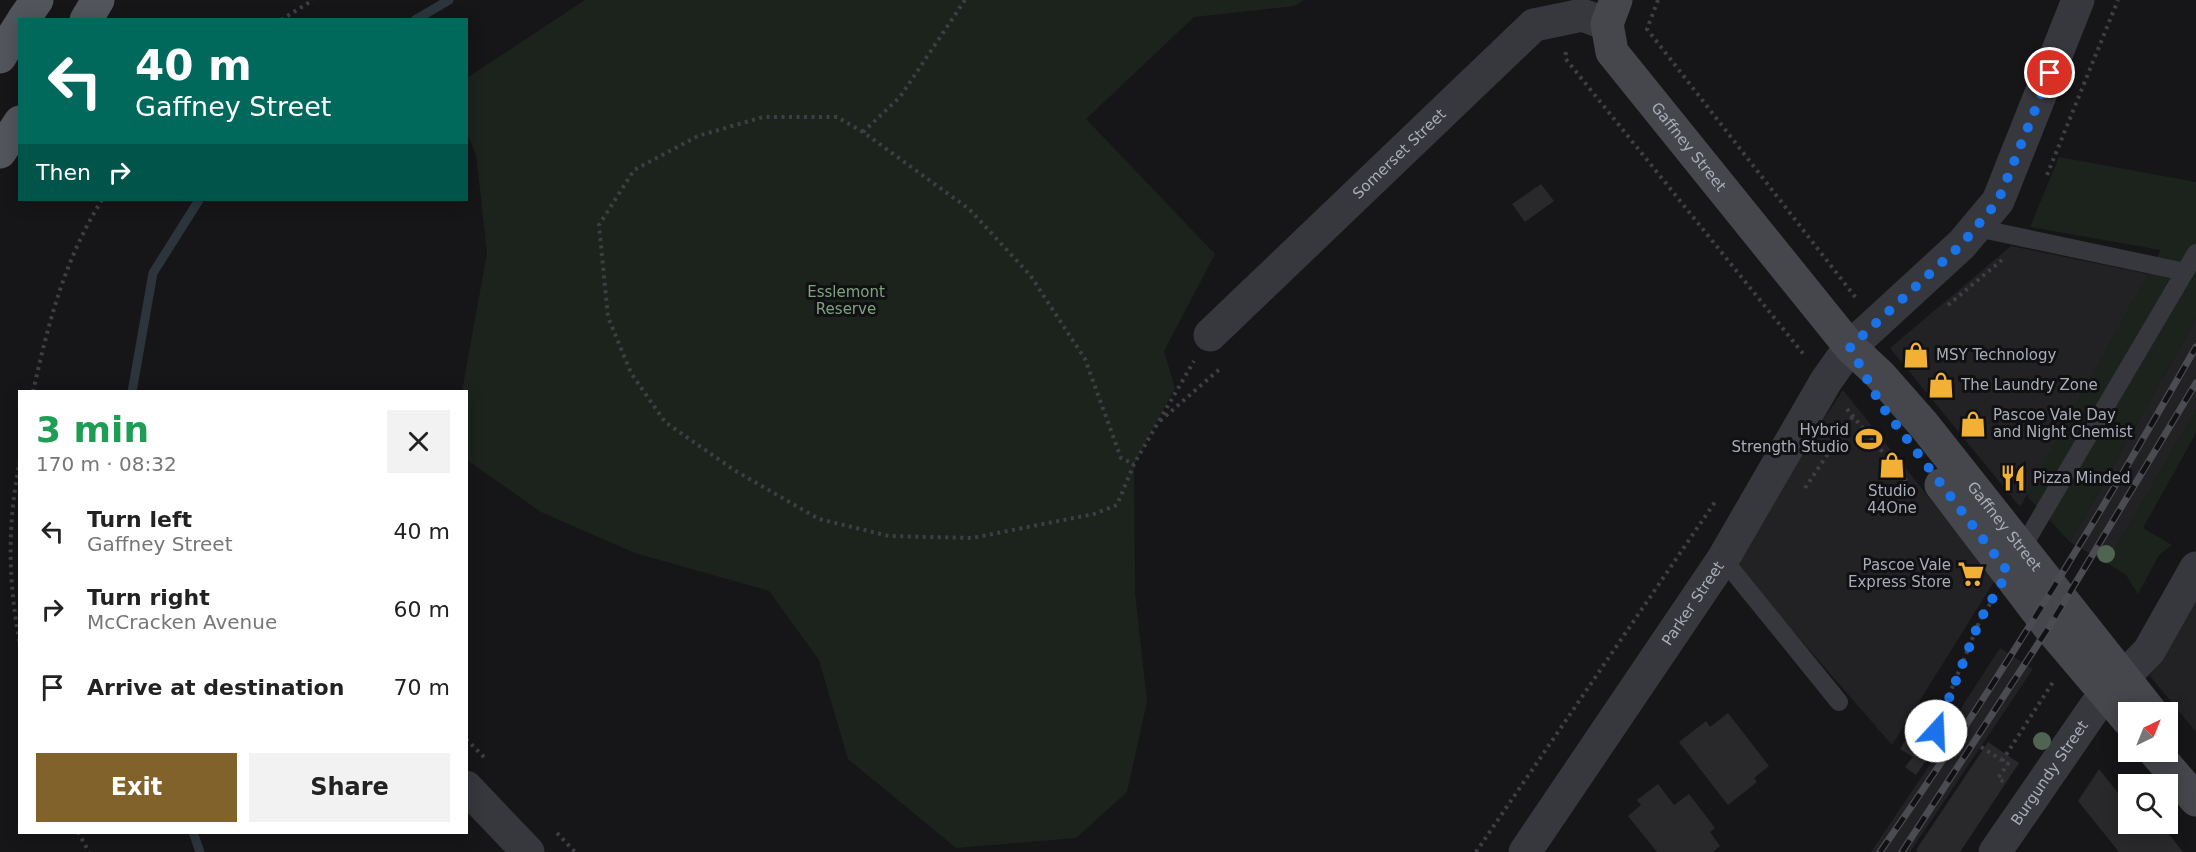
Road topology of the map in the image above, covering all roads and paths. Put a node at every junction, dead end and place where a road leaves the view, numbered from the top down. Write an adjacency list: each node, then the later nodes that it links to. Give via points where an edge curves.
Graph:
1 (37, 0): 9 (main road)
2 (98, 0): 10 (main road)
3 (313, 0): 11 (path)
4 (965, 0): 15 (path, via 900,97)
5 (1658, 0): 22 (path, via 1647,29)
6 (2078, 0): 18 (street, Parker Street, via 1998,201)
7 (1569, 8): 8 (street, Somerset Street, via 1582,15); 24 (street, Somerset Street, via 1534,25); 26 (path, via 1565,58)
8 (1612, 12): 25 (main road, Gaffney Street, via 1612,52)
9 (24, 18)
10 (87, 18)
11 (283, 18)
12 (18, 28): 13 (main road)
13 (0, 57)
14 (18, 125): 16 (main road)
15 (863, 132): 28 (path, via 969,209 1030,275 1085,359 1121,458); 28 (path, via 837,117 763,117 698,136 634,170 599,225 608,317 630,373 664,422 734,470 819,519 889,536 972,538 1094,514 1117,505)
16 (0, 152)
17 (101, 201): 27 (path, via 64,276)
18 (1977, 228): 20 (lane); 23 (street, Parker Street)
19 (2196, 253): 20 (lane)
20 (2185, 272): 33 (lane)
21 (1864, 290): 22 (path)
22 (1856, 297): 23 (path)
23 (1876, 321): 25 (street, Parker Street)
24 (1210, 335): 28 (path)
25 (1850, 347): 26 (street, Parker Street); 33 (main road, Gaffney Street, via 1881,405)
26 (1826, 381): 30 (path); 32 (street, Parker Street)
27 (33, 390)
28 (1134, 464)
29 (18, 470): 35 (path, via 9,544)
30 (1914, 490)
31 (1717, 499): 53 (path)
32 (1723, 559): 38 (lane); 54 (street, Parker Street)
33 (2014, 561): 37 (main road, Gaffney Street, via 2049,627); 41 (path, via 1980,620 1931,739)
34 (2196, 568): 37 (street, Burgundy Street, via 2154,644)
35 (18, 635)
36 (2055, 678): 44 (path)
37 (2115, 686): 39 (main road, Gaffney Street); 40 (main road, Gaffney Street); 55 (street, Burgundy Street, via 2095,707)
38 (1839, 702)
39 (2121, 702)
40 (2137, 702)
41 (1941, 747)
42 (1981, 747): 44 (path)
43 (2178, 747): 46 (main road)
44 (2002, 760): 47 (path, via 2007,764)
45 (2164, 762): 49 (main road)
46 (2196, 770)
47 (1998, 778)
48 (468, 789): 52 (street)
49 (2196, 800)
50 (79, 834): 51 (path)
51 (89, 852)
52 (528, 852)
53 (1476, 852)
54 (1525, 852)
55 (1995, 852)

